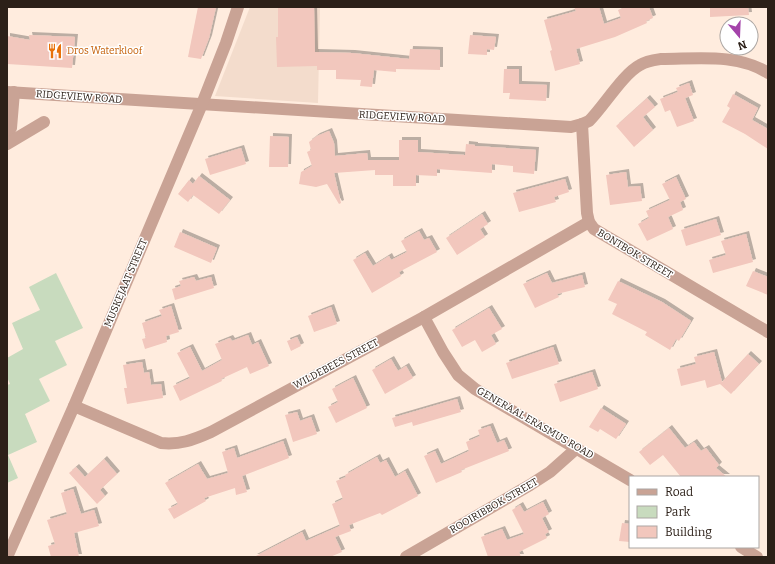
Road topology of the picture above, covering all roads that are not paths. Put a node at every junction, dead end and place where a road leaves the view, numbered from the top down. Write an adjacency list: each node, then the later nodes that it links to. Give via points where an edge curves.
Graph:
1 (238, 7): 4 (street, MUSKEJAAT STREET)
2 (768, 73): 6 (street, via 752,64 732,59 661,59 640,64 631,71 595,115)
3 (11, 92): 4 (street, RIDGEVIEW ROAD); 7 (street, via 11,128)
4 (202, 104): 6 (street, RIDGEVIEW ROAD, via 571,127); 12 (street, MUSKEJAAT STREET)
5 (44, 122): 8 (street)
6 (582, 124): 9 (street, BONTBOK STREET)
7 (7, 134)
8 (7, 144)
9 (589, 222): 10 (street, WILDEBEES STREET); 11 (street, BONTBOK STREET, via 600,234)
10 (424, 316): 12 (street, WILDEBEES STREET, via 211,432 186,442 161,443); 13 (street, GENERAAL ERASMUS ROAD, via 458,375 475,389)
11 (768, 332)
12 (74, 406): 15 (street, MUSKEJAAT STREET)
13 (577, 448): 14 (street, GENERAAL ERASMUS ROAD); 18 (street, ROOIRIBBOK STREET, via 550,472 530,485)
14 (629, 479)
15 (11, 536): 17 (street, MUSKEJAAT STREET)
16 (743, 548): 19 (street)
17 (7, 557)
18 (406, 557)
19 (757, 557)

